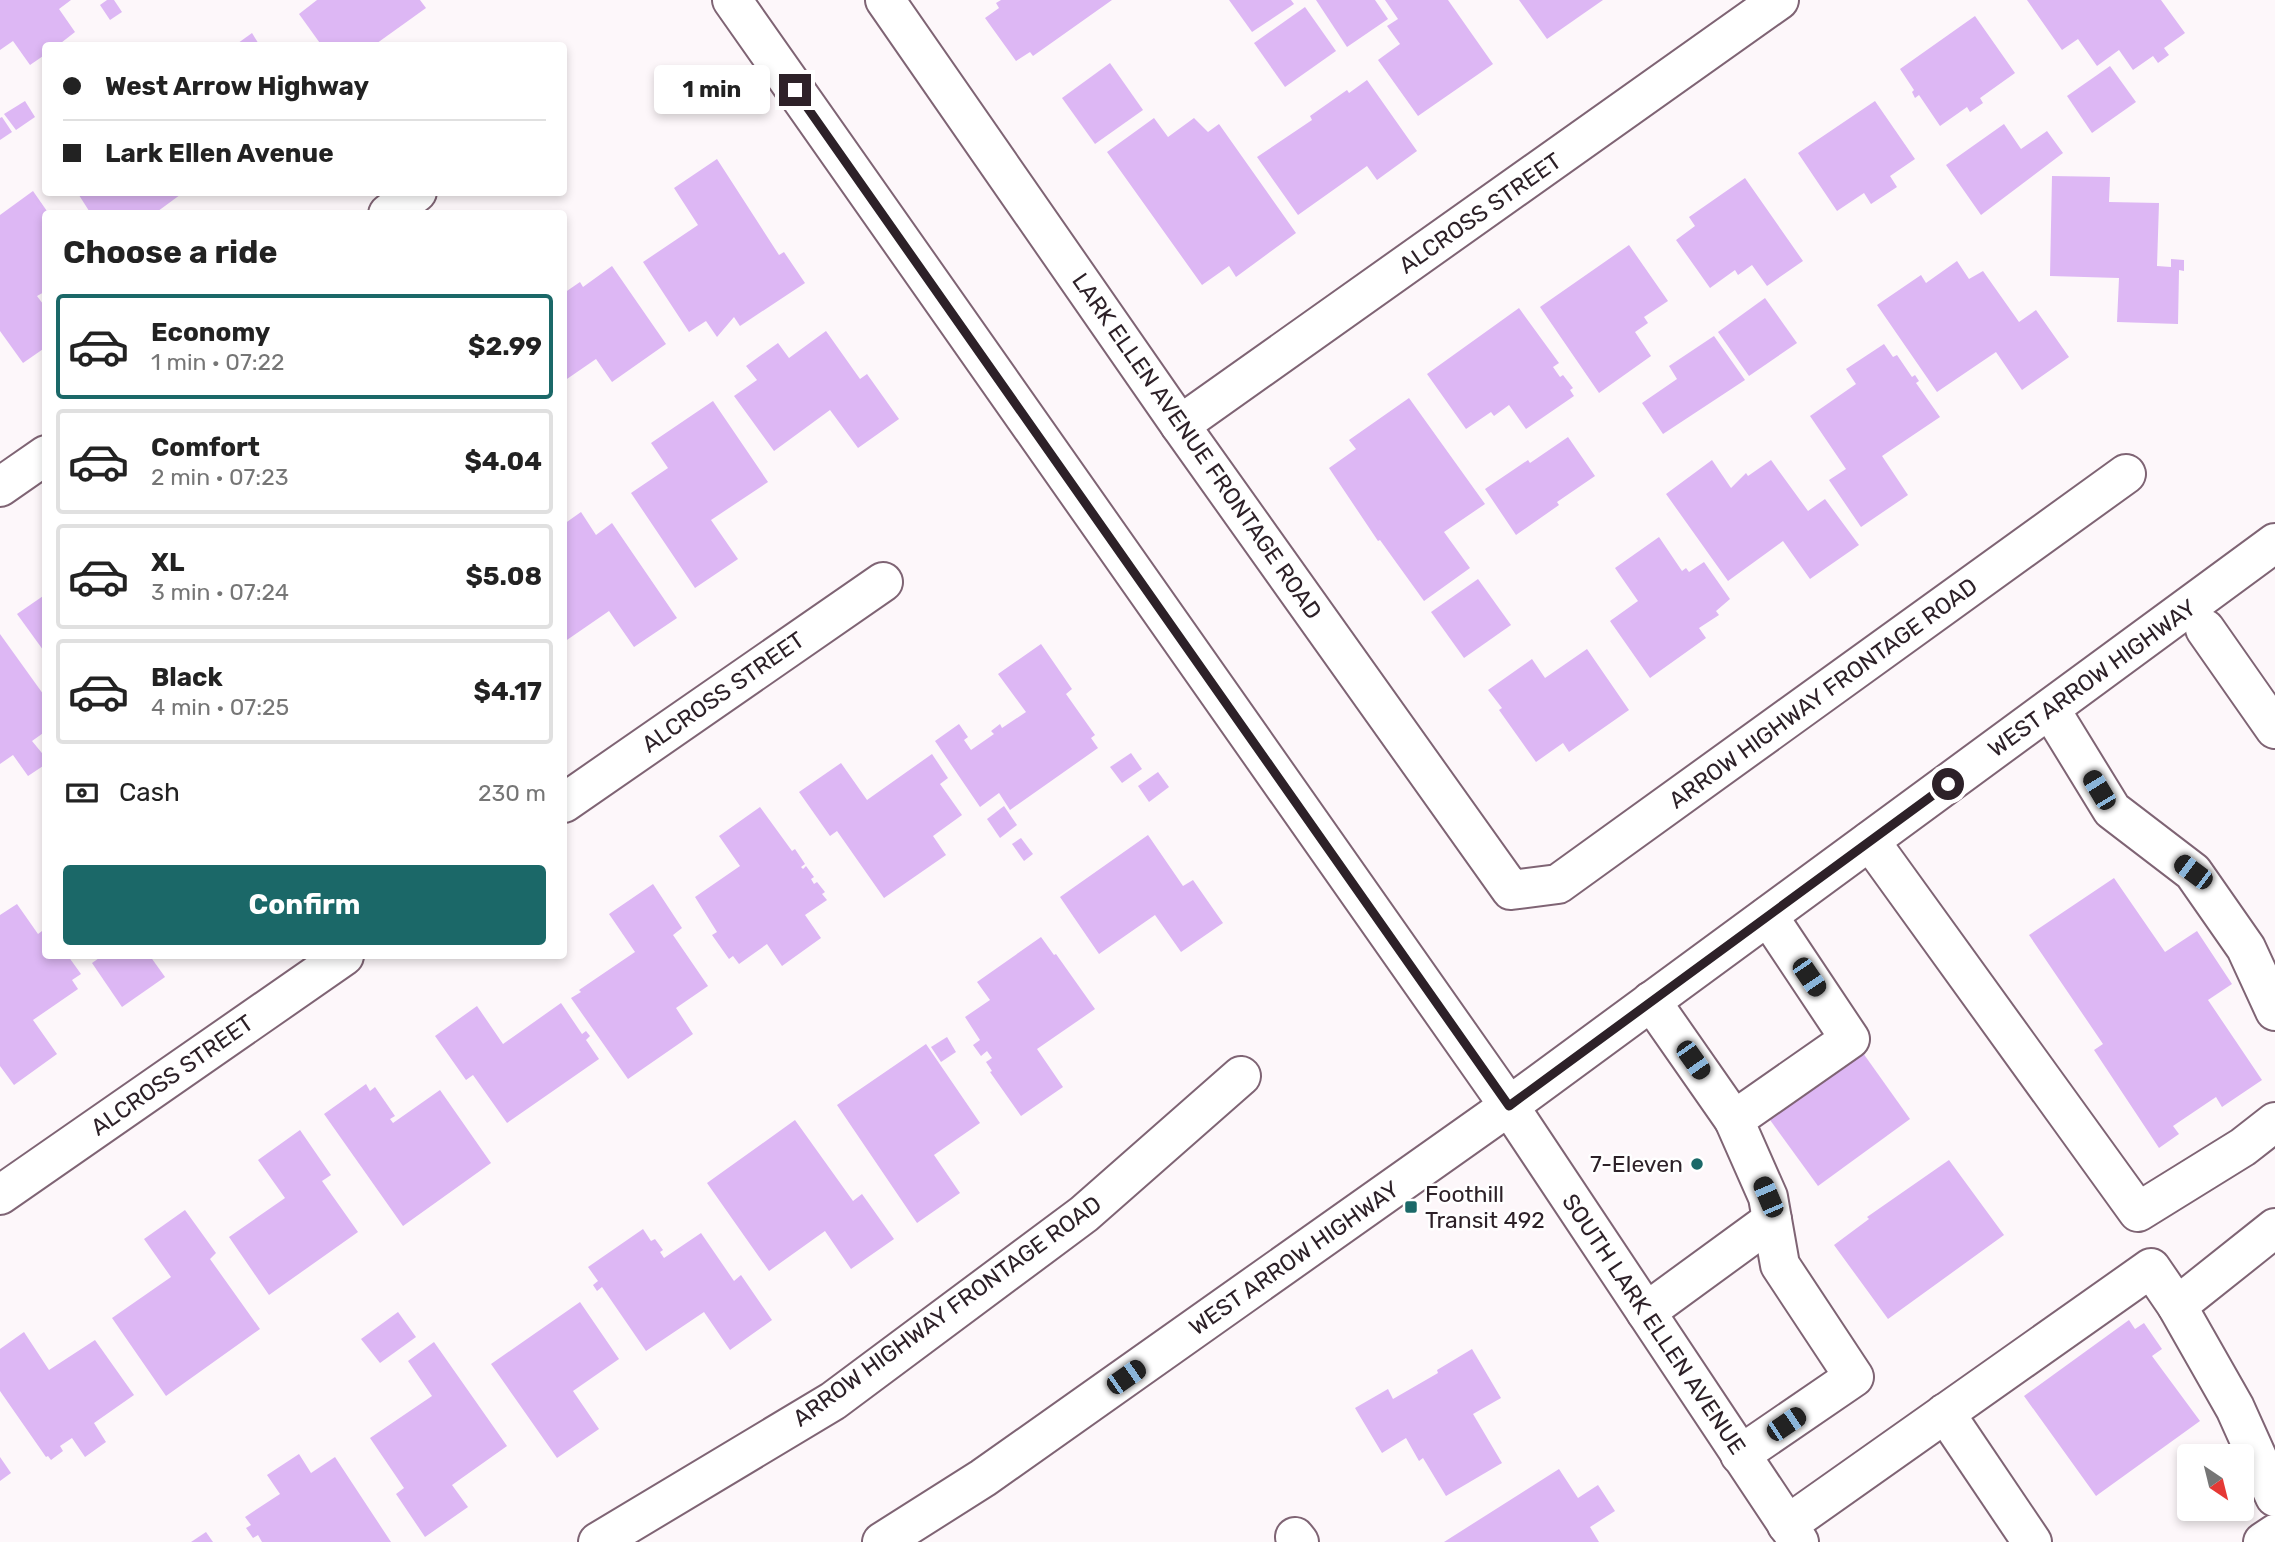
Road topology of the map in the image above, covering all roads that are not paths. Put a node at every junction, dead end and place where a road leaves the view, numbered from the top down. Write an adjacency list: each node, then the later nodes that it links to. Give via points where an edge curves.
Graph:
1 (732, 0): 23 (street, SOUTH LARK ELLEN AVENUE)
2 (885, 0): 6 (street, LARK ELLEN AVENUE FRONTAGE ROAD)
3 (1779, 0): 6 (street, ALCROSS STREET)
4 (412, 196): 5 (street)
5 (392, 210)
6 (1180, 425): 17 (street, LARK ELLEN AVENUE FRONTAGE ROAD)
7 (42, 458): 9 (street)
8 (2126, 474): 17 (street, ARROW HIGHWAY FRONTAGE ROAD, via 1558,884)
9 (0, 487)
10 (2268, 548): 13 (street, WEST ARROW HIGHWAY)
11 (883, 582): 15 (street, ALCROSS STREET)
12 (2205, 629): 14 (street)
13 (2050, 709): 16 (street, WEST ARROW HIGHWAY); 21 (street, via 2112,810 2193,872 2246,947)
14 (2275, 729)
15 (567, 801)
16 (1870, 841): 18 (street, WEST ARROW HIGHWAY); 25 (street, via 2138,1212)
17 (1511, 890)
18 (1768, 916): 20 (street, WEST ARROW HIGHWAY); 24 (street, via 1850,1039)
19 (340, 959): 26 (street, ALCROSS STREET)
20 (1651, 1002): 23 (street, WEST ARROW HIGHWAY); 24 (street)
21 (2275, 1011)
22 (1241, 1076): 36 (street, ARROW HIGHWAY FRONTAGE ROAD, via 1084,1214 833,1401)
23 (1509, 1106): 30 (street, SOUTH LARK ELLEN AVENUE); 37 (street, WEST ARROW HIGHWAY, via 983,1478)
24 (1734, 1120): 27 (street, via 1768,1197)
25 (2275, 1122)
26 (0, 1195)
27 (1772, 1220): 30 (street); 32 (street, via 1780,1265 1854,1377)
28 (2275, 1228): 29 (street)
29 (2177, 1306): 31 (street, via 2151,1268); 33 (street, via 2235,1408)
30 (1646, 1312): 32 (street, SOUTH LARK ELLEN AVENUE)
31 (1945, 1413): 34 (street); 38 (street)
32 (1740, 1455): 34 (street, SOUTH LARK ELLEN AVENUE)
33 (2275, 1497)
34 (1793, 1533)
35 (2275, 1534): 39 (street)
36 (598, 1542)
37 (882, 1542)
38 (2032, 1542)
39 (2263, 1542)

